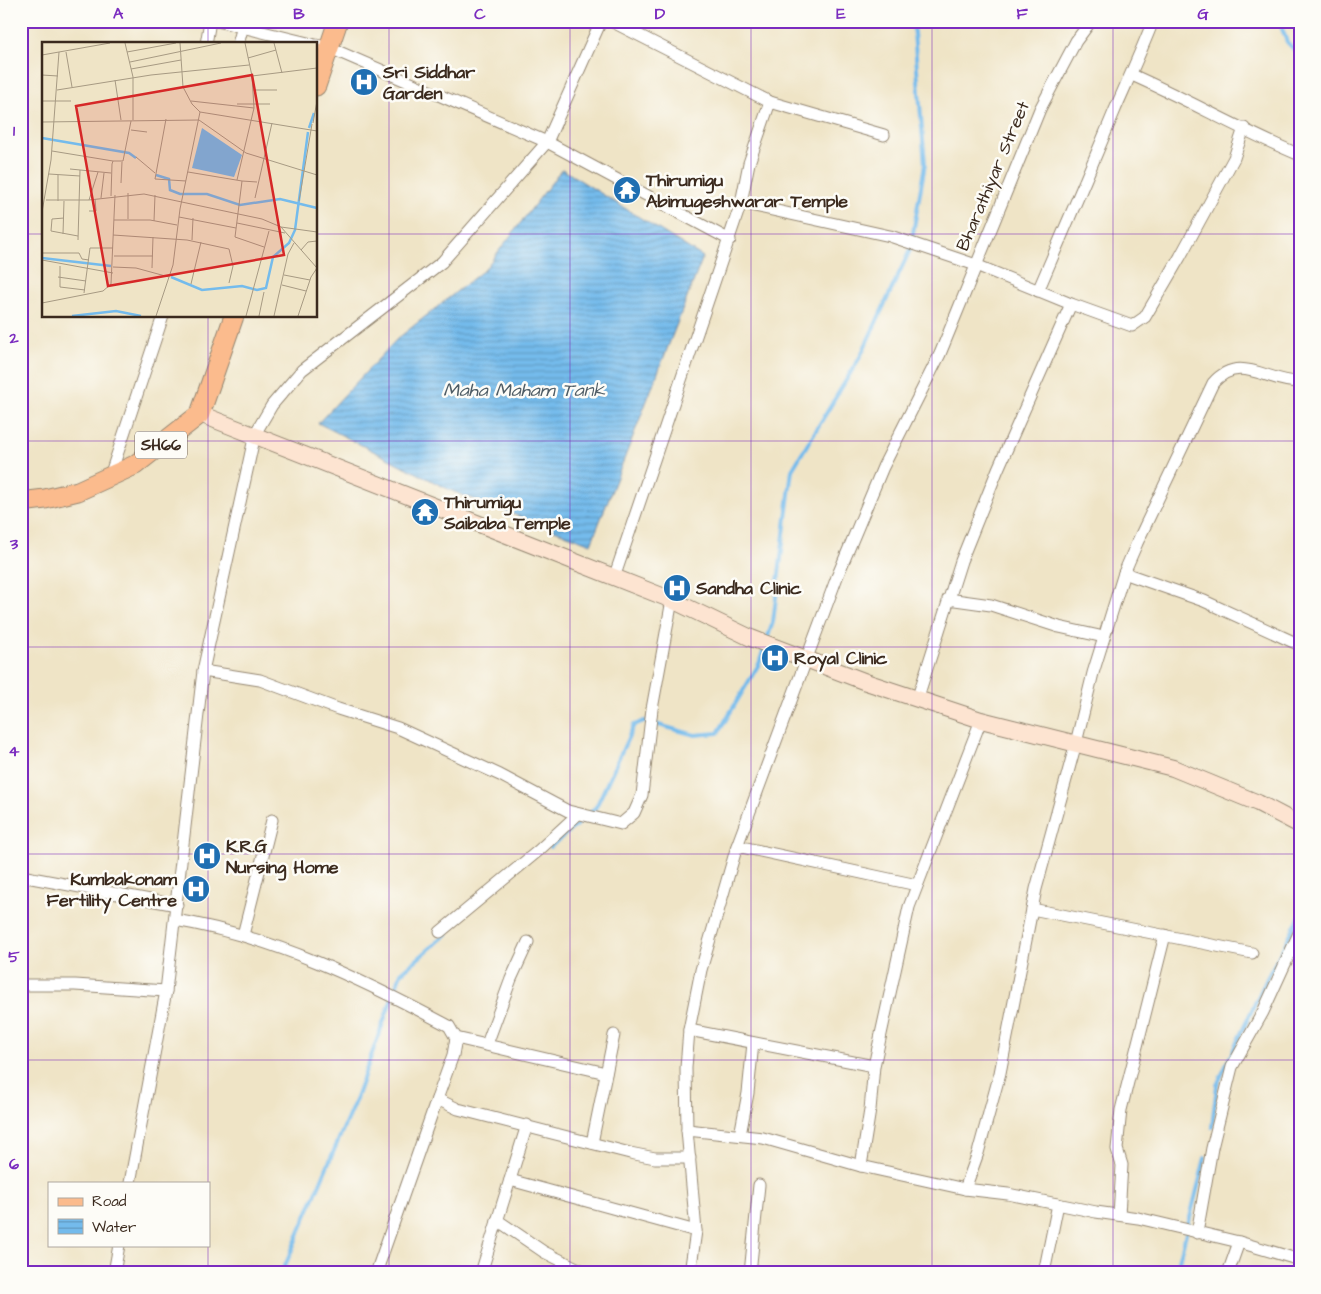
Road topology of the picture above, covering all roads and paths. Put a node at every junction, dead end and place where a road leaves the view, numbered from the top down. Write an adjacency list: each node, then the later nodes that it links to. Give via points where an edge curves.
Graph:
1 (210, 21): 9 (street)
2 (217, 21): 8 (street)
3 (338, 21): 12 (main road)
4 (601, 21): 18 (street)
5 (611, 21): 15 (street)
6 (1091, 21): 22 (street, Bharathiyar Street, via 1076,41 1040,109)
7 (1153, 21): 14 (street)
8 (242, 26): 10 (street); 11 (street)
9 (206, 42)
10 (238, 42)
11 (304, 42)
12 (319, 46): 13 (main road); 18 (street)
13 (318, 59)
14 (1132, 75): 16 (street); 23 (street)
15 (770, 102): 17 (street); 20 (street)
16 (1244, 128): 19 (street); 24 (street, via 1234,158 1180,257 1139,323 1132,326 1122,324)
17 (884, 135)
18 (547, 142): 21 (street); 29 (street, via 442,262 302,370 272,405)
19 (1300, 155)
20 (741, 203): 21 (street); 22 (street, Bharathiyar Street, via 890,236)
21 (730, 240): 33 (street)
22 (976, 264): 23 (street); 38 (street, via 940,354 883,467)
23 (1038, 291): 24 (street)
24 (1071, 304): 34 (street, via 998,469)
25 (162, 318): 30 (street)
26 (233, 318): 28 (main road, SH66)
27 (1300, 382): 32 (street, via 1286,382 1258,370 1237,369 1220,374 1179,452)
28 (200, 414): 29 (street); 30 (main road, SH66, via 135,465)
29 (254, 434): 33 (street); 39 (street)
30 (110, 476): 31 (main road, SH66, via 78,491)
31 (21, 502)
32 (1124, 572): 36 (street); 37 (street, via 1204,601)
33 (614, 578): 35 (street)
34 (948, 599): 36 (street, via 991,605 1060,627); 40 (street)
35 (672, 600): 38 (street, via 751,638); 43 (street, via 652,709 642,795 634,813 621,824)
36 (1104, 636): 42 (street)
37 (1300, 645)
38 (807, 658): 40 (street); 46 (street)
39 (203, 671): 43 (street, via 260,680 398,728); 49 (street)
40 (917, 700): 41 (street)
41 (981, 720): 42 (street); 48 (street)
42 (1076, 744): 45 (street, via 1173,768 1258,803); 50 (street)
43 (573, 812): 53 (street, via 538,851)
44 (272, 820): 54 (street)
45 (1300, 825)
46 (737, 846): 48 (street); 60 (street, via 700,970)
47 (21, 876): 49 (street)
48 (917, 885): 65 (street, via 898,952)
49 (177, 905): 51 (street)
50 (1032, 909): 55 (street); 77 (street, via 1000,1073 978,1153)
51 (175, 920): 54 (street); 59 (street)
52 (1300, 931): 82 (street, via 1263,1012 1232,1067 1212,1148)
53 (440, 932)
54 (243, 935): 62 (street, via 331,968 406,1004 449,1026)
55 (1164, 935): 57 (street); 79 (street, via 1121,1110 1117,1149 1122,1165)
56 (528, 942): 64 (street)
57 (1252, 952)
58 (21, 985): 59 (street, via 111,986)
59 (166, 991): 75 (street)
60 (689, 1030): 63 (street); 69 (street)
61 (614, 1035): 66 (street)
62 (456, 1038): 64 (street); 67 (street)
63 (753, 1043): 65 (street); 70 (street)
64 (487, 1044): 66 (street)
65 (874, 1066): 73 (street)
66 (606, 1073): 71 (street)
67 (437, 1099): 68 (street, via 486,1118); 87 (street)
68 (527, 1125): 71 (street); 74 (street)
69 (687, 1130): 70 (street); 72 (street)
70 (740, 1135): 73 (street, via 798,1147)
71 (592, 1143): 72 (street, via 655,1158)
72 (690, 1158): 81 (street)
73 (860, 1166): 77 (street)
74 (510, 1180): 80 (street); 81 (street)
75 (130, 1182)
76 (759, 1185): 91 (street)
77 (964, 1189): 78 (street)
78 (1058, 1204): 79 (street); 92 (street)
79 (1119, 1215): 82 (street)
80 (497, 1220): 88 (street); 89 (street, via 544,1252)
81 (696, 1231): 90 (street)
82 (1200, 1233): 83 (street)
83 (1240, 1242): 85 (street); 93 (street)
84 (119, 1246): 86 (street)
85 (1300, 1260)
86 (114, 1273)
87 (376, 1273)
88 (481, 1273)
89 (587, 1273)
90 (690, 1273)
91 (750, 1273)
92 (1044, 1273)
93 (1228, 1273)

